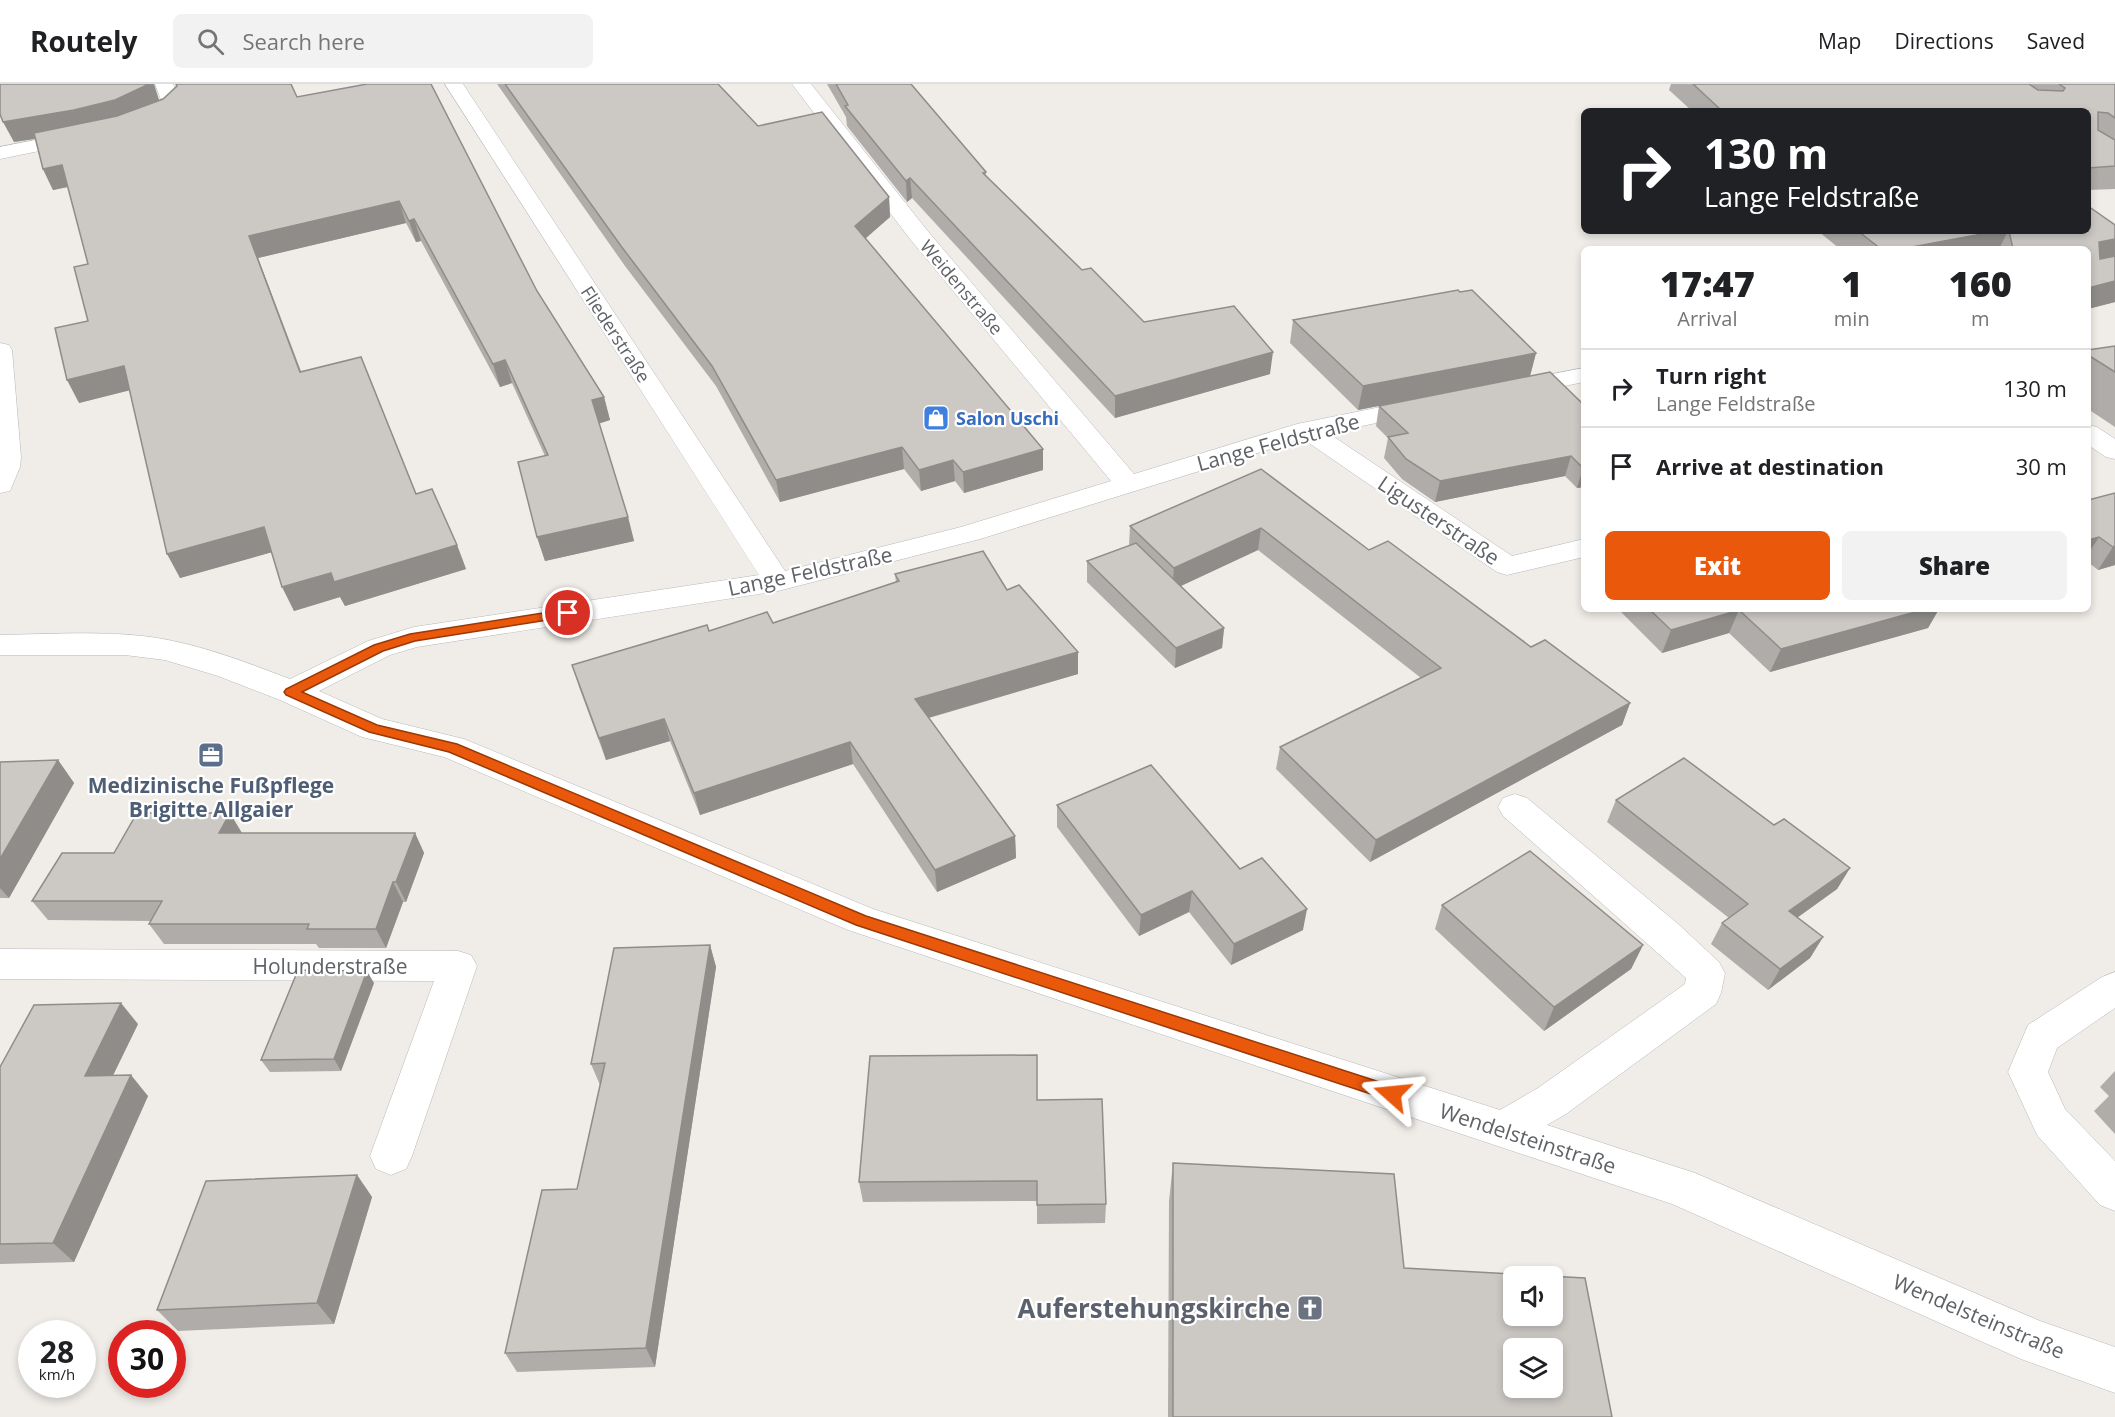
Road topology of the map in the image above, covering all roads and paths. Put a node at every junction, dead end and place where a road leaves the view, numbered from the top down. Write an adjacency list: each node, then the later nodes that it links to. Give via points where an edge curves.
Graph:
1 (164, 84): 4 (street, via 173,106 162,115)
2 (454, 84): 17 (street, Fliederstraße)
3 (801, 84): 14 (street, Weidenstraße, via 918,234)
4 (127, 127)
5 (103, 132): 6 (street)
6 (0, 153)
7 (0, 350): 15 (street, via 8,457)
8 (1581, 376): 9 (street)
9 (1491, 393)
10 (1445, 402): 11 (street, Lange Feldstraße)
11 (1306, 430): 14 (street, Lange Feldstraße); 16 (street, Ligusterstraße, via 1507,566)
12 (2091, 435): 13 (street)
13 (2115, 451)
14 (1128, 484): 17 (street, Lange Feldstraße, via 970,533)
15 (0, 485)
16 (1581, 549)
17 (778, 582): 19 (street, Lange Feldstraße, via 414,637 379,648)
18 (0, 645): 19 (street, via 93,644 163,650 222,664)
19 (291, 692): 23 (street, Wendelsteinstraße, via 374,729 452,747 861,920)
20 (1515, 807): 23 (street, via 1706,973 1702,993 1552,1101)
21 (0, 964): 24 (street, Holunderstraße, via 458,966)
22 (2115, 988): 25 (street, via 2042,1037 2028,1072 2051,1122)
23 (1502, 1130): 26 (street, Wendelsteinstraße, via 1680,1187 2037,1343)
24 (391, 1156)
25 (2115, 1191)
26 (2115, 1370)

